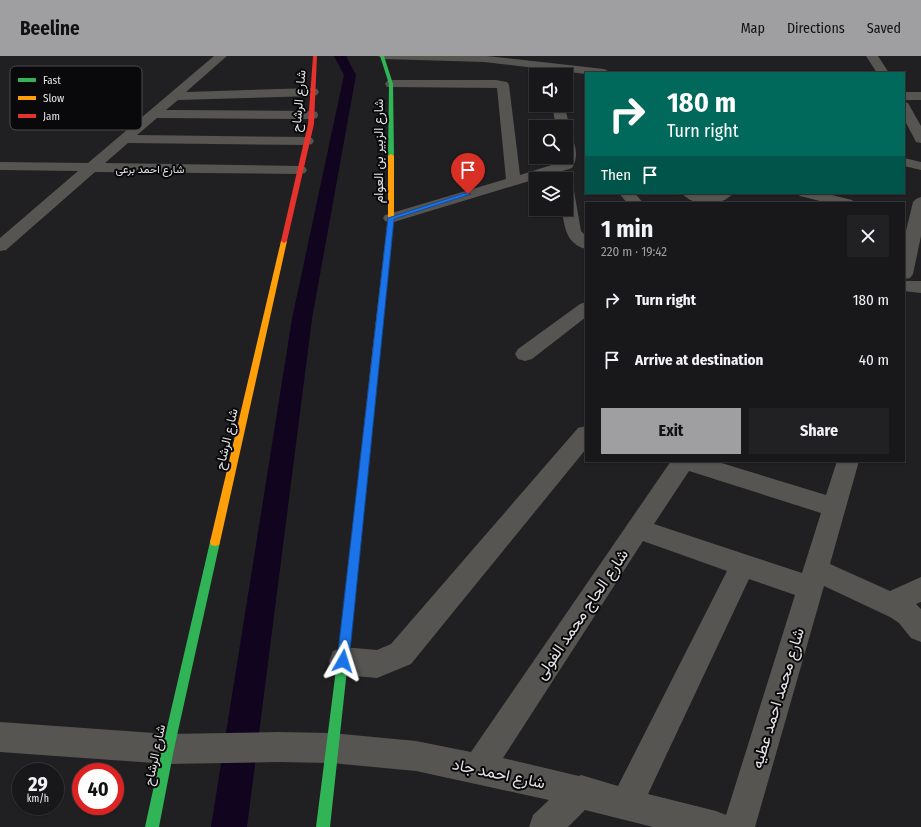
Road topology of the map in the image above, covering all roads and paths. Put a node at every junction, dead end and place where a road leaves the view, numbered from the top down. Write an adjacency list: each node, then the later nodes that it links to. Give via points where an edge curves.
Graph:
1 (221, 56): 13 (street)
2 (315, 56): 12 (street, شارع الرشاح)
3 (383, 56): 5 (street); 11 (street, شارع الزبير بن العوام)
4 (872, 56): 10 (street)
5 (484, 58): 6 (street)
6 (522, 60): 7 (street)
7 (542, 68)
8 (573, 72): 9 (street)
9 (585, 72)
10 (882, 72)
11 (391, 84): 30 (street, via 503,85); 39 (street, شارع الزبير بن العوام)
12 (313, 92): 13 (street); 18 (street, شارع الرشاح)
13 (175, 96): 17 (street)
14 (905, 96): 15 (street)
15 (921, 96)
16 (905, 108): 22 (street)
17 (154, 114): 18 (street); 19 (street)
18 (312, 114): 23 (street, شارع الرشاح)
19 (142, 124)
20 (135, 130): 21 (street)
21 (124, 139): 23 (street); 27 (street)
22 (921, 139)
23 (307, 141): 28 (street, شارع الرشاح)
24 (905, 162): 26 (street)
25 (0, 166): 27 (street, شارع احمد برعى)
26 (921, 166)
27 (91, 168): 28 (street, شارع احمد برعى); 41 (street)
28 (300, 170): 62 (street, شارع الرشاح)
29 (529, 178): 30 (street)
30 (513, 180): 39 (street)
31 (628, 194): 35 (street)
32 (691, 194): 33 (street, via 694,198 707,200)
33 (722, 194)
34 (809, 194): 36 (street)
35 (634, 202)
36 (843, 202)
37 (916, 213): 42 (street)
38 (571, 216): 40 (street, via 573,232)
39 (391, 218): 59 (street, شارع الزبير بن العوام)
40 (585, 243)
41 (0, 246)
42 (916, 250): 43 (street)
43 (905, 272)
44 (905, 286): 45 (street)
45 (921, 287)
46 (585, 309): 47 (street)
47 (525, 354)
48 (585, 435): 59 (street, via 401,654 377,664)
49 (683, 462): 53 (street, شارع الحاج محمد الفولى)
50 (687, 462): 52 (street)
51 (848, 462): 52 (street, شارع محمد احمد عطيه)
52 (834, 507): 55 (street, شارع محمد احمد عطيه)
53 (638, 529): 54 (street); 63 (street, شارع الحاج محمد الفولى)
54 (743, 565): 55 (street); 65 (street)
55 (813, 579): 57 (street); 70 (street, شارع محمد احمد عطيه)
56 (921, 590): 57 (street)
57 (890, 604): 58 (street, via 908,614)
58 (921, 629)
59 (343, 661): 61 (street, شارع الزبير بن العوام)
60 (0, 737): 62 (street, شارع احمد جاد)
61 (331, 748): 62 (street, شارع احمد جاد); 63 (street, شارع احمد جاد, via 416,756); 67 (street, شارع الزبير بن العوام)
62 (168, 749): 66 (street, شارع الرشاح)
63 (478, 768): 64 (street, شارع احمد جاد)
64 (581, 791): 65 (street, شارع احمد جاد); 68 (street)
65 (627, 803): 69 (street, شارع احمد جاد)
66 (152, 827)
67 (323, 827)
68 (545, 827)
69 (716, 827)
70 (739, 827)

